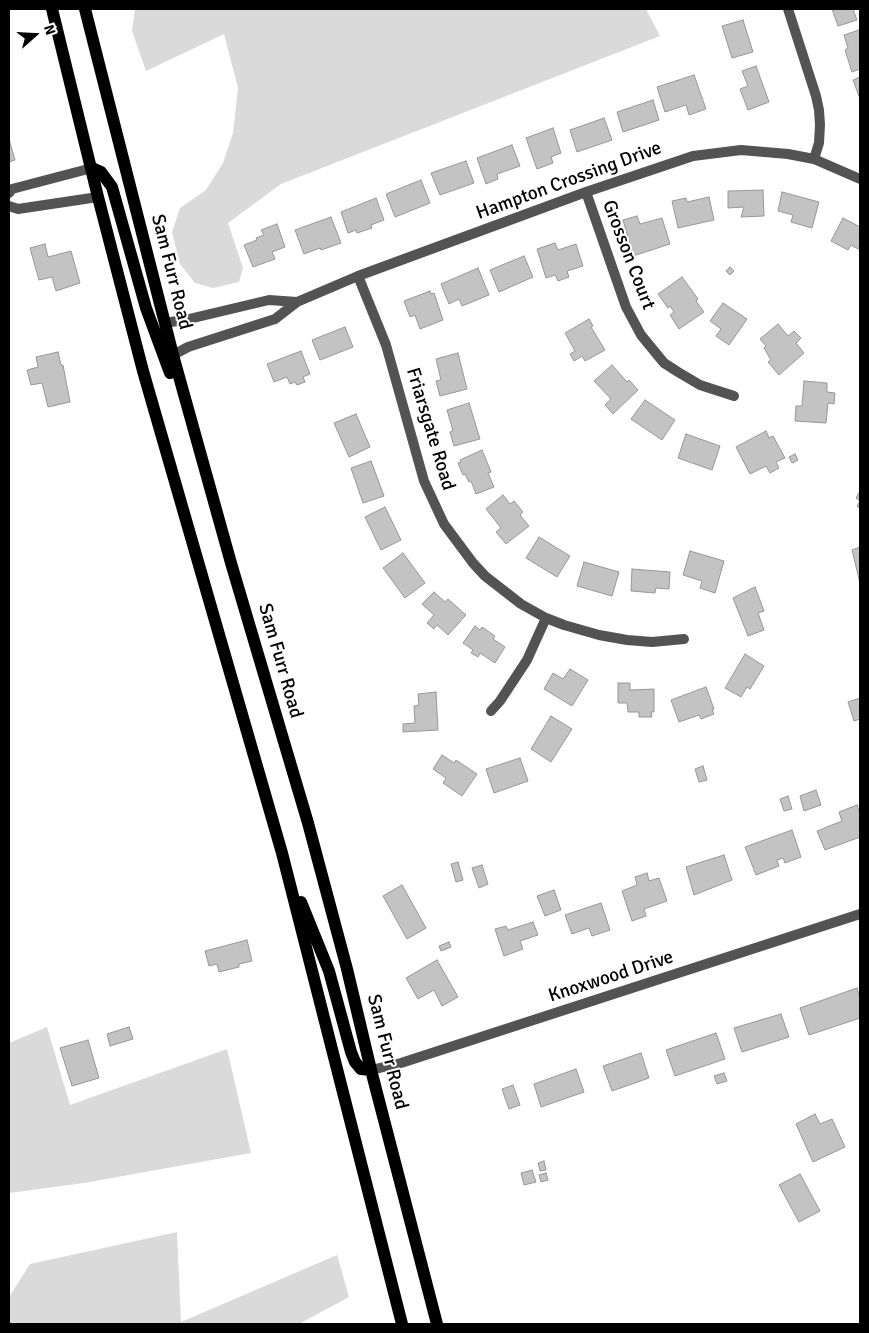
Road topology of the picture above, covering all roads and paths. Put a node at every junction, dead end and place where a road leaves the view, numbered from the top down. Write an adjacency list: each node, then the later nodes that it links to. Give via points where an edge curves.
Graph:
1 (52, 9): 5 (main road)
2 (85, 9): 13 (main road, Sam Furr Road)
3 (788, 9): 4 (street, via 820,110 819,143)
4 (814, 159): 6 (street, Hampton Crossing Drive); 7 (street, Hampton Crossing Drive, via 741,150 693,156)
5 (92, 168): 8 (street, via 12,189); 9 (main road); 16 (main road, via 101,172 112,187 146,308)
6 (860, 178)
7 (586, 192): 11 (street, Hampton Crossing Drive); 15 (street, Grosson Court, via 626,307 641,335 664,362 678,372 700,385)
8 (9, 193)
9 (98, 197): 10 (street, via 18,209); 20 (main road, via 146,380)
10 (9, 206)
11 (358, 276): 12 (street, Hampton Crossing Drive); 17 (street, Friarsgate Road, via 386,345 424,481 444,524 485,576 521,604)
12 (297, 302): 13 (street, Hampton Crossing Drive, via 269,300); 14 (street, Hampton Crossing Drive, via 275,319)
13 (165, 322): 14 (main road, Sam Furr Road)
14 (173, 354): 16 (main road, Sam Furr Road)
15 (734, 396)
16 (204, 467): 22 (main road, Sam Furr Road, via 308,823)
17 (546, 618): 18 (street, Friarsgate Road, via 583,632 628,640); 19 (street, via 527,660)
18 (684, 639)
19 (491, 711)
20 (282, 853): 22 (main road, via 329,971 355,1062 361,1069); 23 (main road)
21 (860, 914): 22 (street, Knoxwood Drive)
22 (371, 1070): 24 (main road, Sam Furr Road)
23 (402, 1324)
24 (437, 1324)

